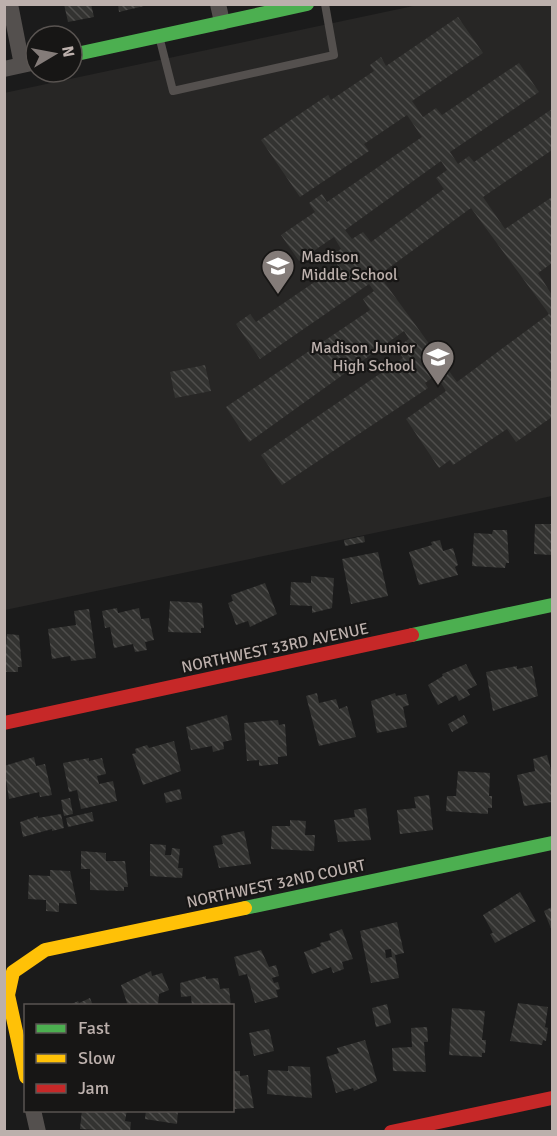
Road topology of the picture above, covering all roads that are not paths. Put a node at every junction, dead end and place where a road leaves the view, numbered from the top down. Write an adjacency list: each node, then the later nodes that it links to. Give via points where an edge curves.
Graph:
1 (10, 4): 7 (street)
2 (218, 4): 5 (street)
3 (307, 4): 5 (street)
4 (325, 4): 6 (lane, via 334,55 174,91)
5 (222, 22): 6 (street)
6 (159, 36): 8 (street)
7 (24, 48)
8 (84, 52)
9 (24, 65): 10 (street)
10 (4, 69)
11 (552, 606): 12 (street, NORTHWEST 33RD AVENUE)
12 (4, 723)
13 (552, 843): 14 (street, NORTHWEST 32ND COURT, via 45,950 13,972 8,994)
14 (24, 1068)
15 (552, 1098): 18 (street)
16 (33, 1112): 17 (street)
17 (38, 1131)
18 (391, 1131)

